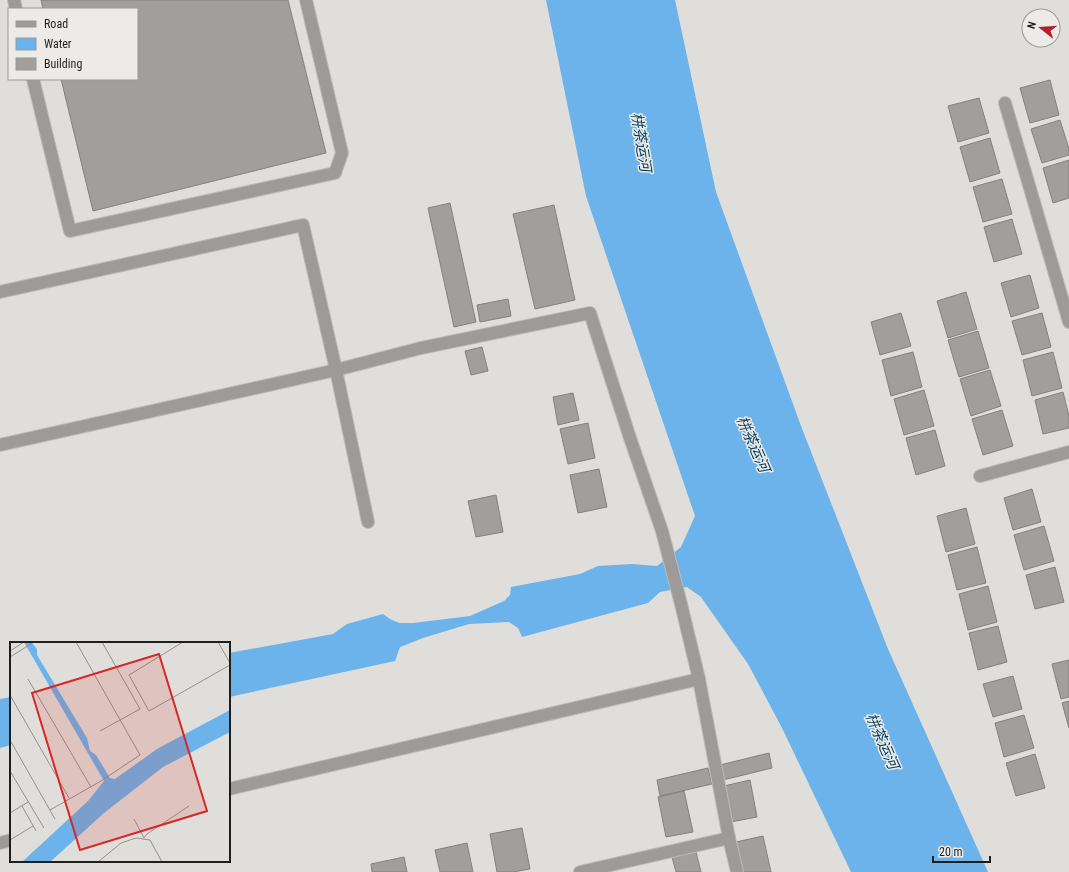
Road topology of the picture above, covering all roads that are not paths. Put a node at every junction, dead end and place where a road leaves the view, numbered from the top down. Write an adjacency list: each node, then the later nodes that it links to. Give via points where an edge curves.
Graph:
1 (306, 0): 2 (street, via 342,153 335,173 70,231)
2 (33, 80)
3 (1005, 103): 5 (street)
4 (0, 292): 6 (street, via 303,225)
5 (1069, 322)
6 (336, 370): 7 (street); 10 (street); 11 (street, via 421,348 590,313 662,531)
7 (0, 445)
8 (1069, 452): 9 (street)
9 (980, 476)
10 (368, 522)
11 (699, 679): 12 (street); 13 (street)
12 (230, 789)
13 (730, 838): 16 (street); 17 (street)
14 (10, 840): 15 (street)
15 (0, 843)
16 (580, 872)
17 (737, 872)

